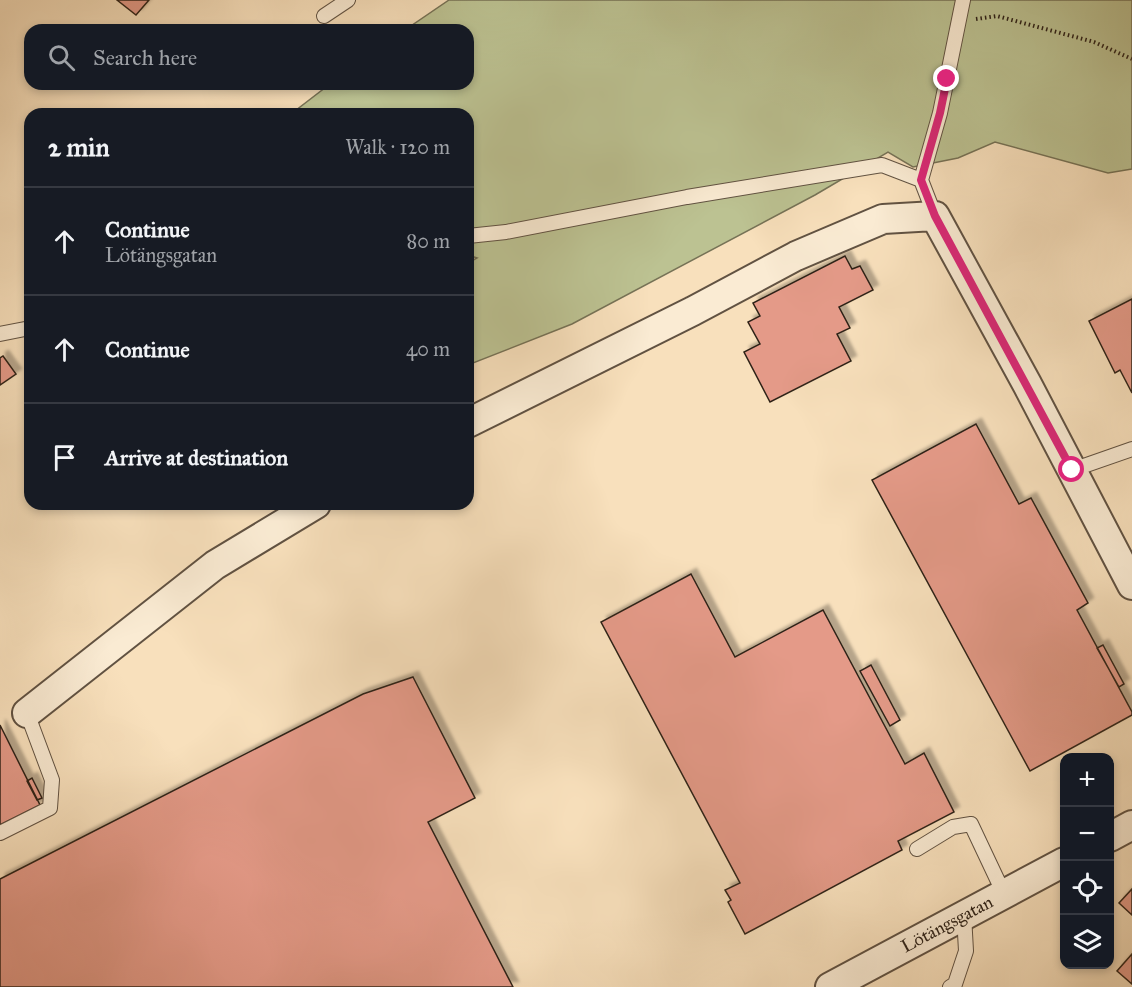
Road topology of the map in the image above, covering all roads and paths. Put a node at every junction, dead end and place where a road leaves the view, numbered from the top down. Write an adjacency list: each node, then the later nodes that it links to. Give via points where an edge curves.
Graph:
1 (348, 0): 3 (lane)
2 (963, 0): 4 (lane)
3 (324, 16)
4 (956, 37): 5 (path, via 970,20 997,16 1094,42); 6 (lane)
5 (1132, 58)
6 (921, 180): 7 (lane); 8 (lane, via 882,165)
7 (935, 216): 11 (street, via 883,219 796,256); 13 (street)
8 (474, 235)
9 (24, 329): 10 (lane)
10 (0, 334)
11 (474, 420)
12 (1132, 449): 13 (lane)
13 (1072, 470): 15 (street)
14 (306, 510): 16 (street, via 215,565)
15 (1132, 585)
16 (27, 713): 18 (lane, via 52,780 50,808)
17 (1132, 825): 19 (street)
18 (0, 833)
19 (1114, 835)
20 (916, 849): 22 (lane, via 952,826 971,824)
21 (1060, 864): 22 (street, Lötängsgatan)
22 (1004, 894): 23 (street, Lötängsgatan)
23 (964, 915): 24 (street, Lötängsgatan); 25 (lane, via 966,951 955,984)
24 (830, 987)
25 (950, 987)

